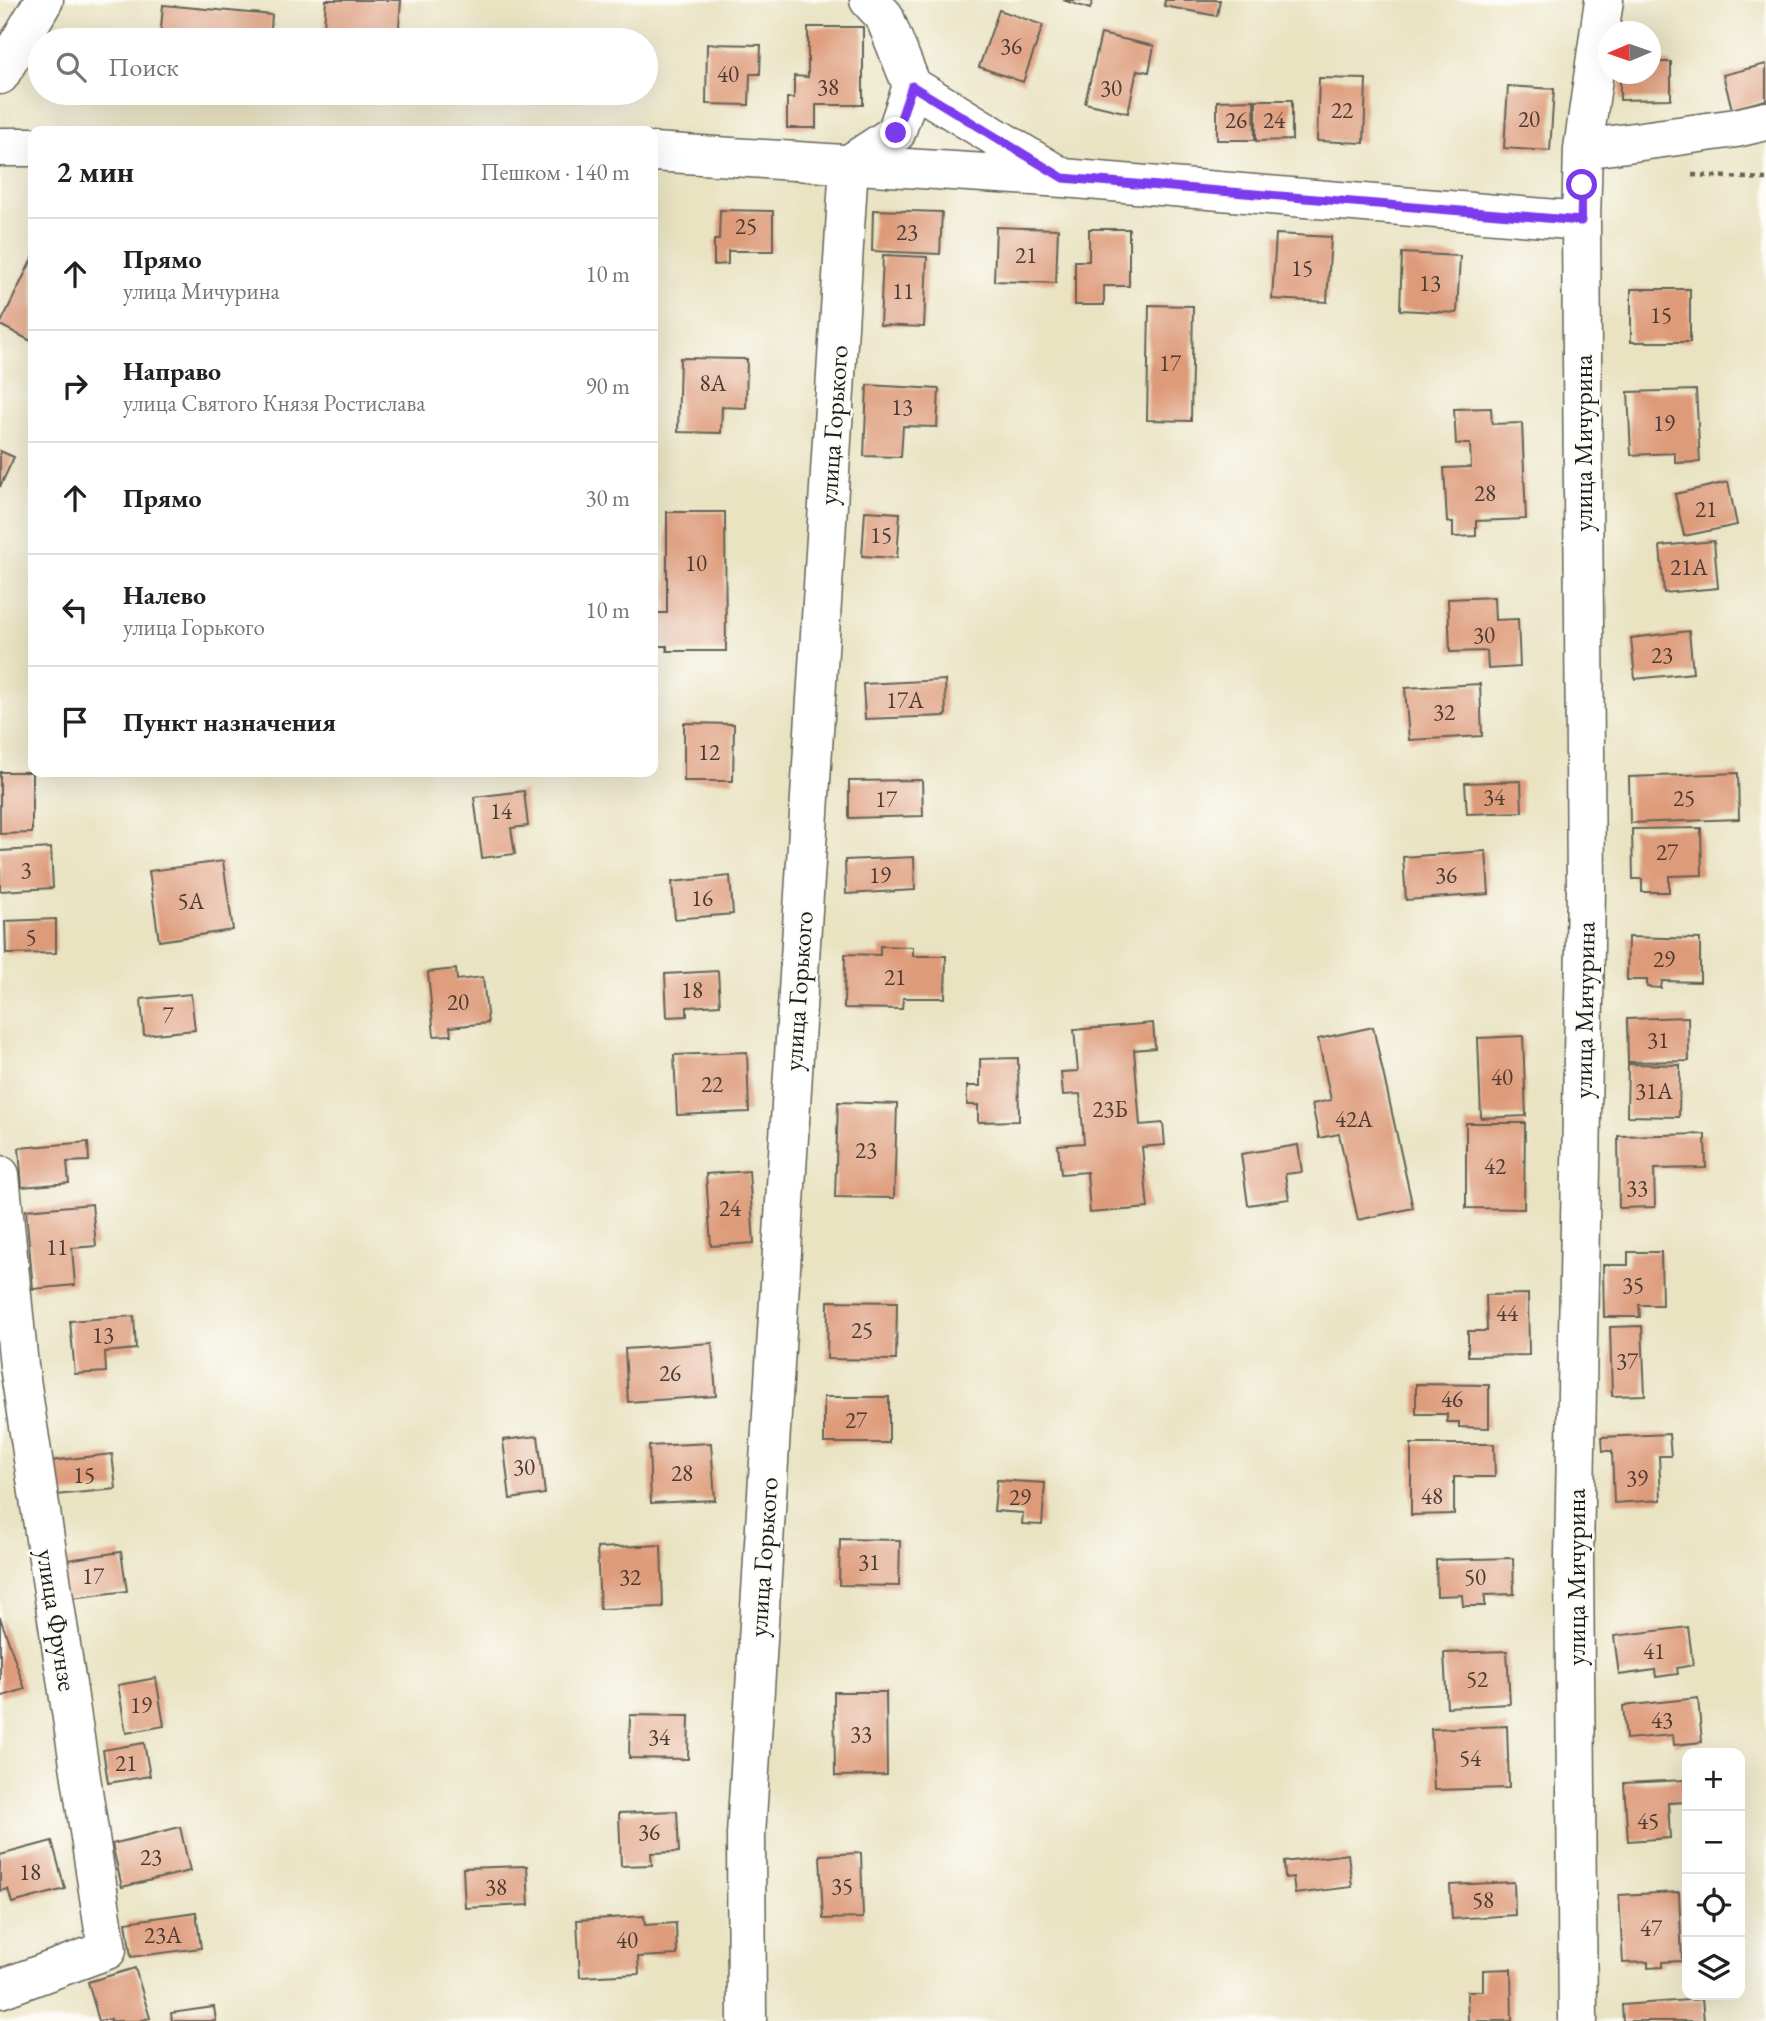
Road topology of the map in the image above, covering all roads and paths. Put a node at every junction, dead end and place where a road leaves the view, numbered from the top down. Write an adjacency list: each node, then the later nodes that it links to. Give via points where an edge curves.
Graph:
1 (44, 0): 4 (street)
2 (869, 0): 5 (street, via 884,16)
3 (1604, 0): 9 (street, улица Мичурина)
4 (0, 75)
5 (912, 86): 11 (street, via 896,133); 12 (street)
6 (1766, 121): 9 (street)
7 (0, 147): 8 (street)
8 (28, 147)
9 (1583, 149): 13 (street, улица Мичурина)
10 (658, 152): 11 (street)
11 (849, 164): 12 (street); 16 (street, улица Горького, via 746,1835)
12 (1063, 178): 13 (street)
13 (1581, 221): 17 (street, улица Мичурина, via 1586,888 1574,1557)
14 (0, 1175): 15 (street, улица Фрунзе, via 19,1366 107,1950)
15 (0, 1989)
16 (747, 2021)
17 (1578, 2021)

